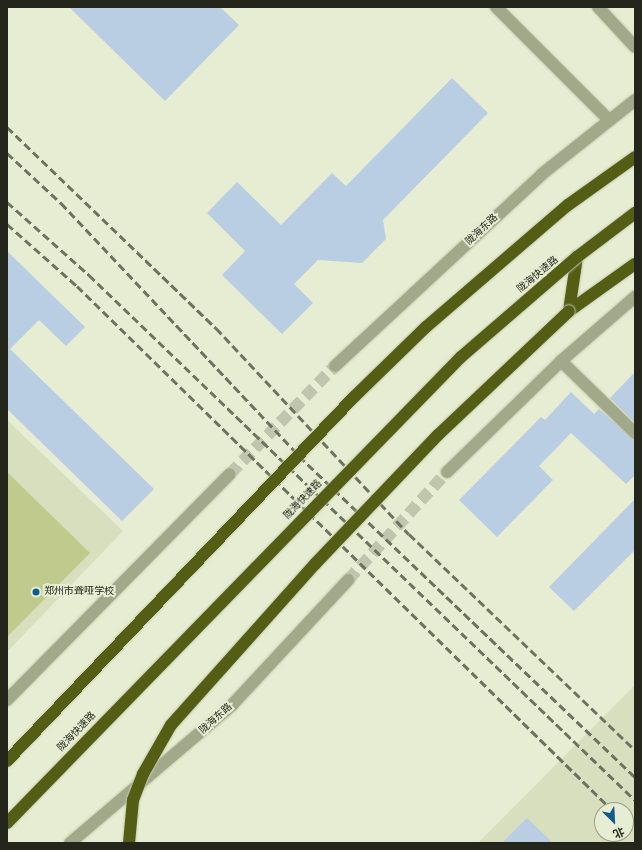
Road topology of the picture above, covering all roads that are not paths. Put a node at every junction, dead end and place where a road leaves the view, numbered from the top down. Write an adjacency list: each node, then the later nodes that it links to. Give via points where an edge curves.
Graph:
1 (496, 7): 5 (street)
2 (598, 7): 3 (street)
3 (635, 47)
4 (635, 100): 5 (street, 陇海东路)
5 (608, 119): 13 (street, 陇海东路, via 542,174)
6 (635, 157): 19 (highway, bridge, via 568,205 426,327 342,409)
7 (635, 214): 8 (highway, 陇海快速路, bridge)
8 (577, 257): 11 (highway); 20 (highway, 陇海快速路, bridge, via 456,362)
9 (635, 264): 11 (highway)
10 (635, 297): 12 (street)
11 (568, 311): 22 (highway, bridge, via 433,440 315,564 171,725 133,800)
12 (561, 361): 14 (street); 15 (street)
13 (335, 366)
14 (635, 433)
15 (447, 472)
16 (230, 474): 18 (street)
17 (348, 580): 21 (street, 陇海东路, via 232,705)
18 (7, 700)
19 (7, 761)
20 (7, 823)
21 (70, 843)
22 (129, 843)

